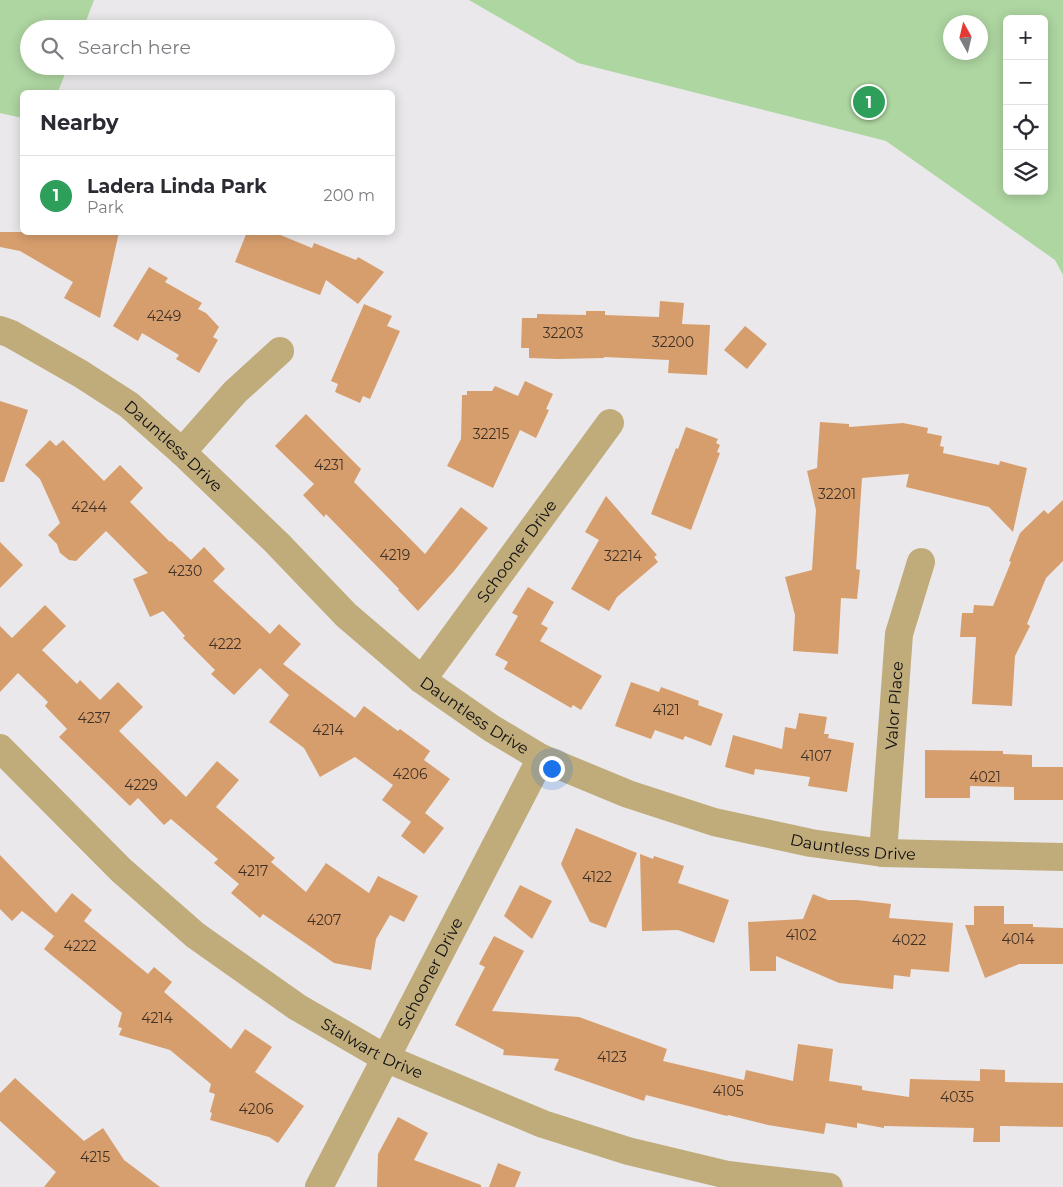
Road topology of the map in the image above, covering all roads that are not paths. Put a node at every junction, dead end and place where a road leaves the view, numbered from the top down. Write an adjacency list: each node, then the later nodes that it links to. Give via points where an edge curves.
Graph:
1 (0, 330): 4 (street, Dauntless Drive, via 81,374 129,405)
2 (280, 351): 4 (street, via 235,392)
3 (610, 423): 6 (street, Schooner Drive)
4 (182, 452): 6 (street, Dauntless Drive, via 346,615)
5 (921, 562): 9 (street, Valor Place, via 899,634)
6 (422, 680): 8 (street, Dauntless Drive)
7 (0, 748): 11 (street, Stalwart Drive, via 121,870 195,935 296,1006)
8 (541, 758): 9 (street, Dauntless Drive, via 628,794 714,822 811,843); 11 (street, Schooner Drive)
9 (883, 853): 10 (street, Dauntless Drive)
10 (1063, 857)
11 (385, 1058): 12 (street, Schooner Drive); 13 (street, Stalwart Drive, via 543,1124 628,1151 728,1175)
12 (319, 1187)
13 (829, 1187)

